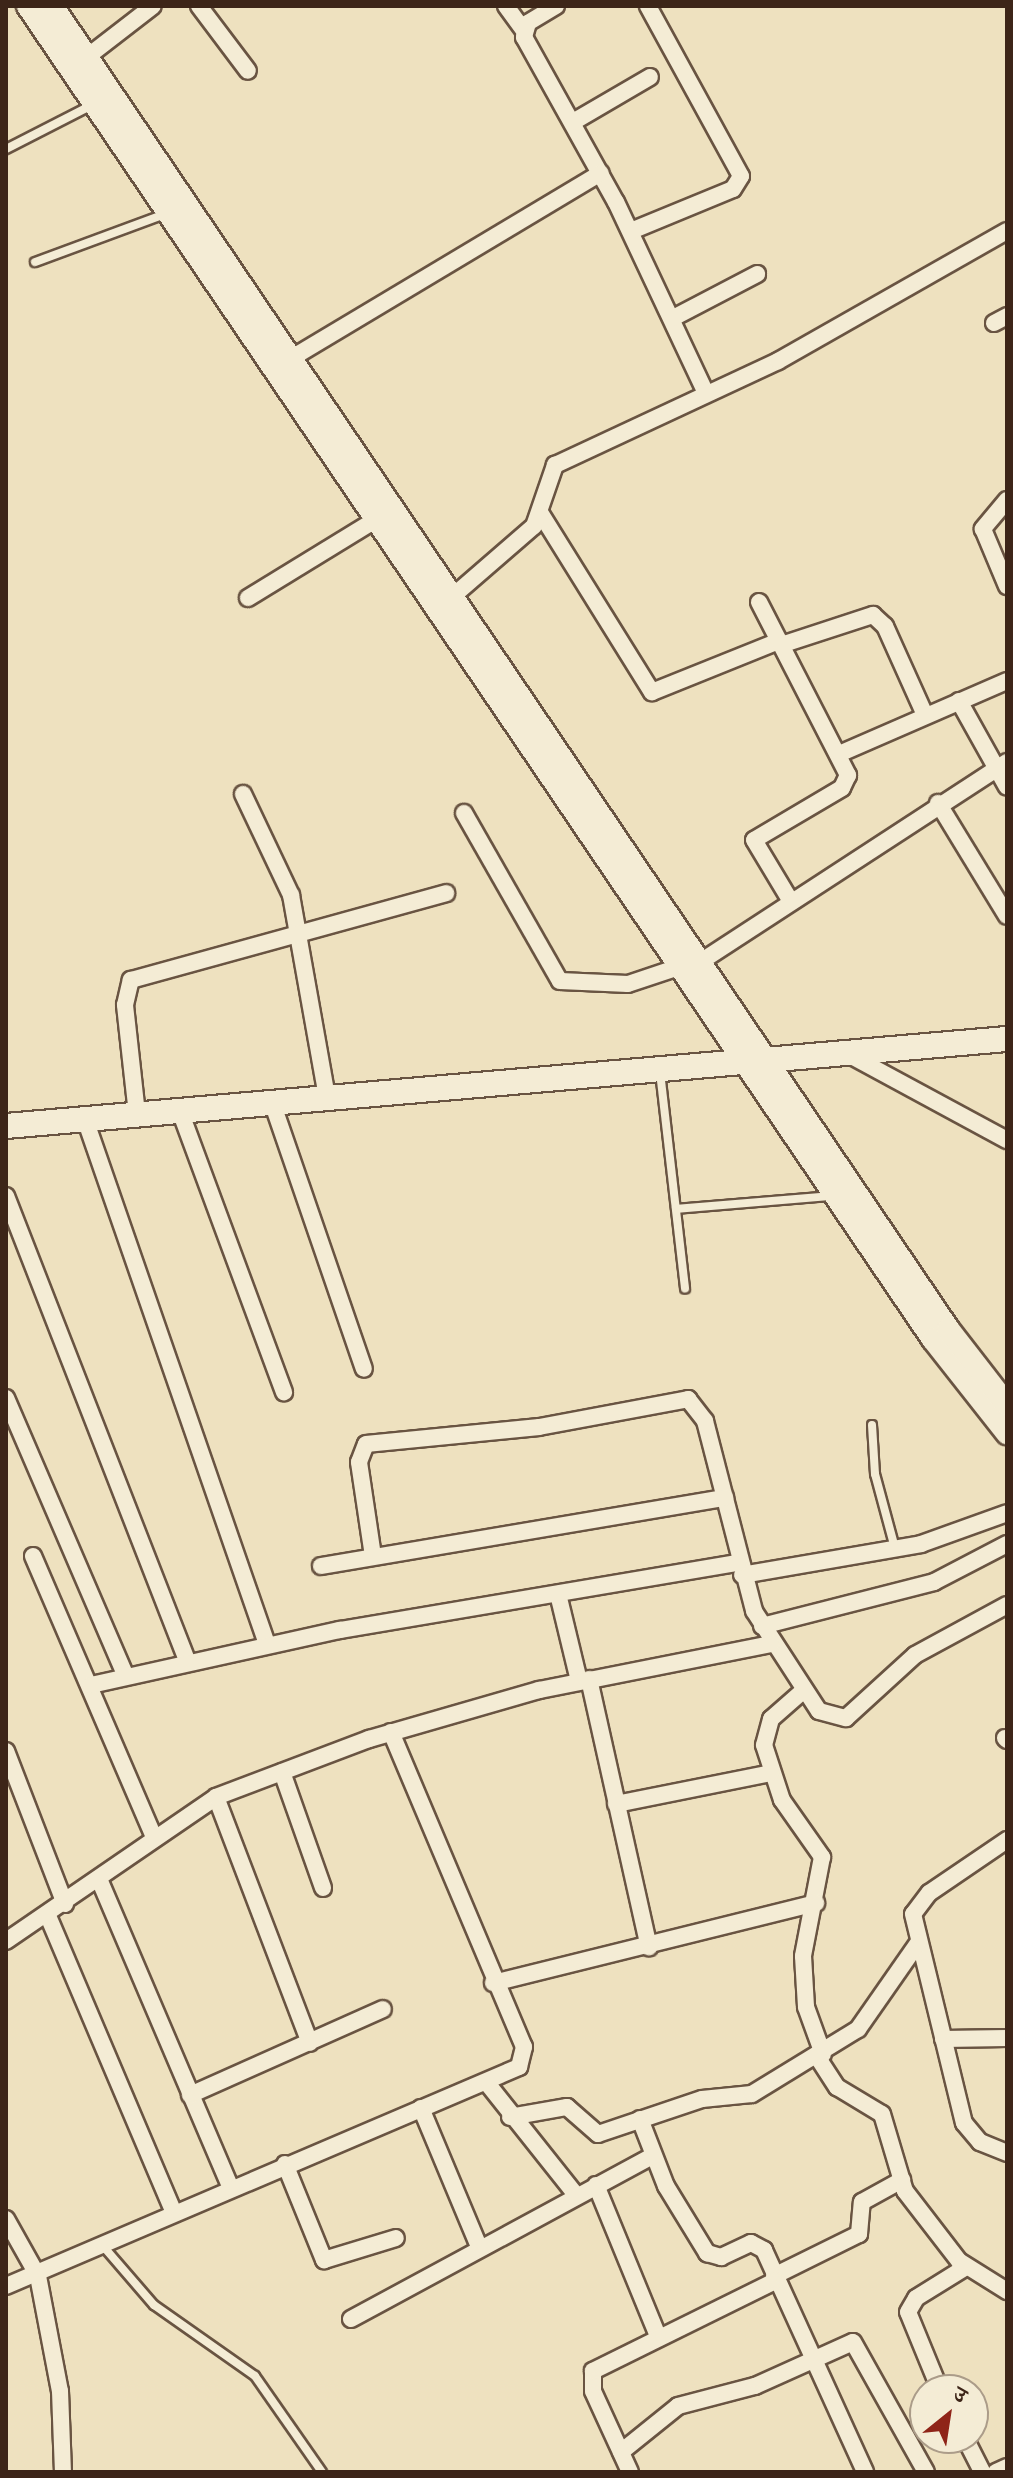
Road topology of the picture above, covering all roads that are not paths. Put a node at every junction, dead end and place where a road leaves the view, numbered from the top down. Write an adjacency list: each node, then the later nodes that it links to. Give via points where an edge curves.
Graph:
1 (28, 6): 12 (street)
2 (52, 6): 9 (street)
3 (153, 6): 9 (street)
4 (199, 6): 10 (street)
5 (506, 6): 8 (street)
6 (556, 6): 8 (street)
7 (648, 6): 17 (street, via 741,176 733,189)
8 (524, 31): 13 (street)
9 (87, 57): 22 (street)
10 (248, 71)
11 (650, 77): 13 (street)
12 (94, 104): 14 (lane); 16 (street)
13 (573, 122): 15 (street)
14 (6, 149)
15 (601, 173): 17 (street); 22 (street)
16 (168, 212): 19 (lane); 26 (street)
17 (631, 231): 21 (street)
18 (1007, 231): 23 (street, via 778,361)
19 (35, 262)
20 (757, 274): 21 (street)
21 (673, 318): 23 (street)
22 (290, 359): 28 (street)
23 (705, 391): 25 (street, via 555,465)
24 (1007, 500): 27 (street, via 983,529)
25 (541, 514): 28 (street, via 521,541); 31 (street, via 652,692)
26 (377, 519): 29 (street); 45 (street)
27 (1007, 586)
28 (452, 597): 45 (street)
29 (248, 598)
30 (759, 602): 31 (street)
31 (780, 643): 34 (street, via 873,615 885,626); 35 (street)
32 (1007, 681): 33 (street)
33 (959, 701): 34 (street); 36 (street)
34 (925, 715): 35 (street)
35 (839, 754): 42 (street, via 848,775 842,788 754,840)
36 (1002, 765): 37 (street); 39 (street)
37 (1007, 787)
38 (243, 794): 44 (street)
39 (938, 803): 42 (street); 43 (street)
40 (464, 813): 45 (street, via 560,981 628,984)
41 (446, 893): 44 (street)
42 (790, 900): 45 (street)
43 (1007, 916)
44 (300, 930): 51 (street); 54 (street, via 131,980 125,1005)
45 (688, 967): 48 (street); 49 (street)
46 (1007, 1039): 47 (main road)
47 (844, 1052): 48 (main road); 57 (street)
48 (769, 1057): 49 (main road); 65 (street, via 948,1329)
49 (742, 1060): 50 (main road); 59 (street)
50 (659, 1067): 51 (main road); 60 (lane)
51 (327, 1097): 52 (main road)
52 (272, 1102): 53 (main road); 62 (street)
53 (180, 1111): 54 (main road); 63 (street)
54 (137, 1114): 55 (main road)
55 (85, 1119): 56 (main road); 79 (street)
56 (6, 1126)
57 (1007, 1140)
58 (6, 1196): 81 (street)
59 (836, 1196): 60 (lane); 67 (street)
60 (676, 1209): 61 (lane)
61 (685, 1289)
62 (364, 1369)
63 (284, 1392)
64 (6, 1398): 82 (street)
65 (1007, 1405)
66 (872, 1425): 71 (lane, via 875,1474)
67 (1007, 1433)
68 (725, 1498): 73 (street); 73 (street, via 702,1409 688,1399 539,1427 379,1440 366,1444 359,1462); 75 (street)
69 (1007, 1513): 71 (street, via 967,1532)
70 (1007, 1544): 78 (street, via 934,1582)
71 (895, 1549): 75 (street)
72 (33, 1556): 84 (street)
73 (373, 1556): 74 (street)
74 (321, 1566)
75 (740, 1569): 76 (street); 78 (street)
76 (558, 1594): 79 (street); 83 (street)
77 (1007, 1605): 85 (street, via 915,1655 846,1718 819,1711)
78 (762, 1626): 80 (street)
79 (267, 1644): 81 (street)
80 (771, 1644): 83 (street); 85 (street)
81 (187, 1660): 82 (street)
82 (126, 1676): 84 (street)
83 (584, 1680): 86 (street); 91 (street)
84 (91, 1685): 92 (street)
85 (804, 1690): 89 (street, via 766,1730)
86 (391, 1732): 88 (street); 102 (street)
87 (6, 1751): 97 (street)
88 (282, 1772): 90 (street); 95 (street)
89 (771, 1773): 91 (street); 96 (street, via 818,1846 823,1872)
90 (216, 1797): 92 (street); 106 (street)
91 (616, 1804): 101 (street)
92 (154, 1837): 94 (street)
93 (1007, 1840): 100 (street, via 920,1901 913,1914)
94 (99, 1879): 97 (street); 109 (street)
95 (323, 1888)
96 (816, 1903): 101 (street); 107 (street, via 803,1940 804,1980)
97 (65, 1904): 98 (street)
98 (48, 1916): 99 (street); 120 (street)
99 (6, 1941)
100 (918, 1943): 105 (street); 107 (street, via 891,1971 870,2016)
101 (649, 1947): 102 (street)
102 (493, 1983): 108 (street, via 524,2055 519,2067)
103 (383, 2009): 106 (street)
104 (1007, 2038): 105 (street)
105 (943, 2039): 113 (street, via 964,2123 980,2142)
106 (310, 2043): 109 (street)
107 (820, 2056): 112 (street, via 752,2094 702,2099); 116 (street, via 837,2087 882,2114)
108 (487, 2083): 110 (street); 111 (street)
109 (190, 2095): 118 (street)
110 (421, 2108): 115 (street); 123 (street)
111 (510, 2117): 112 (street, via 567,2107 598,2134); 119 (street)
112 (640, 2119): 114 (street)
113 (1007, 2153)
114 (652, 2156): 117 (street); 127 (street, via 707,2253 721,2257 756,2243)
115 (285, 2164): 118 (street); 122 (street, via 324,2260)
116 (902, 2180): 125 (street); 127 (street, via 862,2202 859,2234)
117 (596, 2185): 119 (street); 131 (street)
118 (230, 2186): 120 (street)
119 (577, 2196): 123 (street)
120 (173, 2211): 124 (street)
121 (6, 2219): 126 (street)
122 (396, 2238)
123 (478, 2244): 130 (street)
124 (103, 2246): 126 (street); 138 (lane, via 154,2305 255,2376)
125 (966, 2267): 129 (street); 133 (street, via 916,2298 908,2312)
126 (38, 2276): 128 (street); 137 (street, via 60,2391)
127 (774, 2278): 131 (street); 132 (street)
128 (6, 2286)
129 (1007, 2291)
130 (351, 2319)
131 (658, 2336): 134 (street, via 599,2364 590,2379)
132 (813, 2361): 134 (street, via 755,2386 678,2406); 140 (street); 141 (street, via 847,2342 861,2347)
133 (933, 2374)
134 (621, 2452): 139 (street)
135 (973, 2454): 142 (street)
136 (1007, 2467): 143 (street)
137 (63, 2472)
138 (322, 2472)
139 (630, 2472)
140 (865, 2472)
141 (926, 2472)
142 (982, 2472)
143 (996, 2472)

